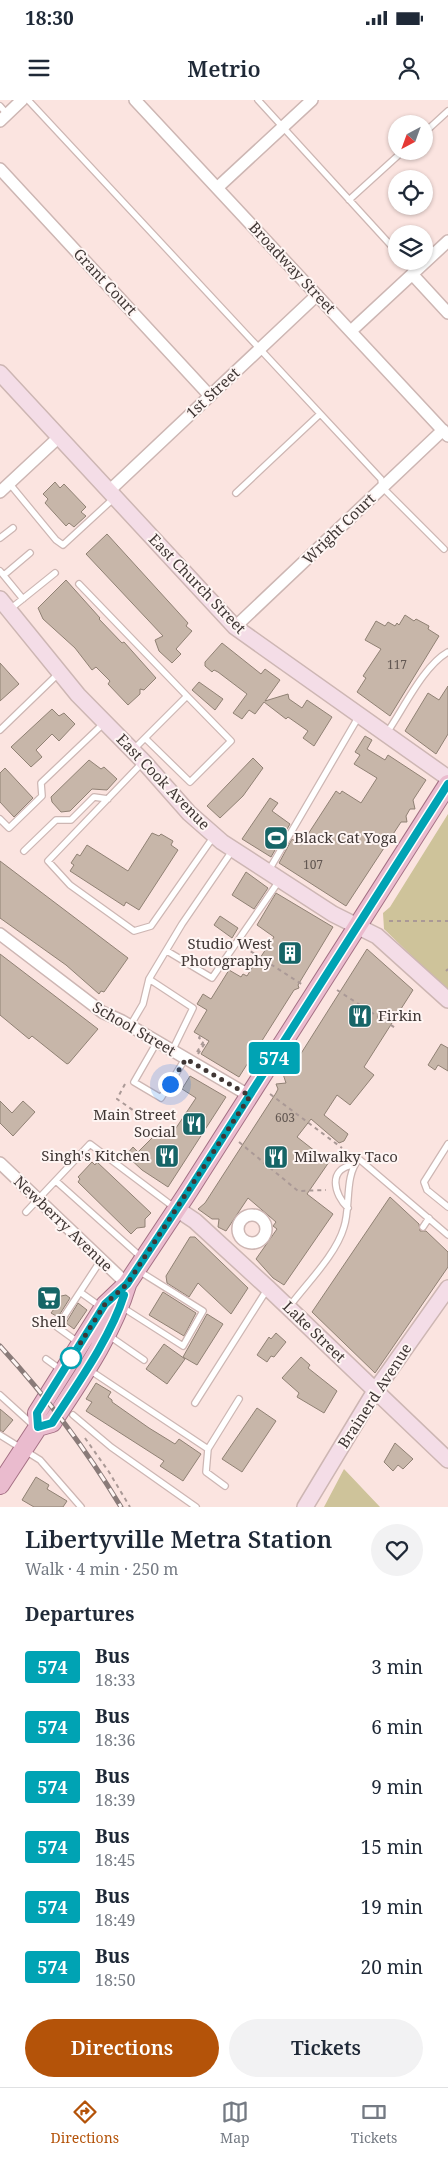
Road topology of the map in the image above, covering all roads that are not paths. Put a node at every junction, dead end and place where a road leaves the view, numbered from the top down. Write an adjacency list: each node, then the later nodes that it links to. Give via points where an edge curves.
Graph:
1 (22, 100): 7 (street)
2 (28, 100): 21 (lane)
3 (135, 100): 12 (street, Broadway Street)
4 (258, 100): 9 (lane)
5 (312, 100): 9 (street)
6 (448, 111): 8 (lane)
7 (2, 113)
8 (433, 125)
9 (282, 127): 12 (street); 13 (lane)
10 (393, 160): 13 (lane)
11 (0, 169): 23 (street, Grant Court)
12 (217, 188): 18 (street, Broadway Street)
13 (349, 200): 15 (lane)
14 (448, 241): 17 (street)
15 (388, 242)
16 (412, 270): 17 (lane)
17 (414, 273): 19 (street); 20 (street)
18 (317, 295): 20 (street, Broadway Street); 21 (street, 1st Street)
19 (448, 313)
20 (351, 331): 25 (street, Broadway Street)
21 (260, 349): 23 (street, 1st Street); 24 (lane)
22 (0, 373): 26 (street, East Church Street)
23 (210, 396): 31 (street, 1st Street)
24 (320, 414): 28 (lane, via 381,479); 30 (lane)
25 (445, 433): 28 (street, Wright Court)
26 (59, 437): 27 (street); 31 (street, East Church Street)
27 (9, 483): 29 (street); 31 (lane, via 63,545)
28 (382, 487): 34 (lane); 41 (street, Wright Court)
29 (0, 492)
30 (236, 493)
31 (112, 494): 41 (street, East Church Street)
32 (13, 528): 33 (lane)
33 (0, 538)
34 (444, 549)
35 (30, 553): 36 (lane)
36 (2, 573): 39 (lane)
37 (55, 573): 39 (lane)
38 (79, 584): 44 (lane)
39 (23, 599): 40 (lane)
40 (5, 604): 43 (street, East Cook Avenue)
41 (235, 627): 45 (street, East Church Street)
42 (448, 652): 48 (lane, via 418,684)
43 (60, 672): 46 (street, East Cook Avenue); 47 (lane)
44 (187, 696): 49 (lane); 49 (lane, via 231,741 190,782)
45 (360, 715): 48 (street, East Church Street); 59 (lane)
46 (105, 722): 50 (street, East Cook Avenue); 55 (lane, via 41,783 42,796 9,828)
47 (0, 730)
48 (386, 734): 52 (street, East Church Street)
49 (145, 738): 50 (lane)
50 (133, 750): 51 (street, East Cook Avenue)
51 (144, 762): 54 (lane); 56 (street, East Cook Avenue)
52 (448, 778)
53 (448, 784): 60 (main road)
54 (108, 799): 56 (lane, via 48,861 70,885 134,931 151,926); 58 (lane, via 94,798 71,820 56,820)
55 (0, 819)
56 (215, 836): 57 (street, East Cook Avenue)
57 (233, 849): 59 (street, East Cook Avenue); 62 (lane)
58 (24, 851)
59 (274, 876): 60 (street, East Cook Avenue); 62 (lane, via 237,942 212,978)
60 (358, 927): 64 (street, East Cook Avenue, via 377,936); 69 (main road)
61 (0, 934): 65 (street, School Street, via 102,1012)
62 (167, 951): 63 (lane)
63 (149, 979): 65 (lane, via 144,1004); 67 (lane, via 194,1008)
64 (448, 1000)
65 (130, 1026): 66 (street, School Street)
66 (157, 1042): 67 (street, School Street); 68 (lane, via 134,1082 161,1098)
67 (172, 1051): 68 (street, School Street)
68 (186, 1059): 69 (street, School Street)
69 (250, 1096): 77 (main road)
70 (448, 1144): 75 (lane, via 424,1182 427,1190)
71 (0, 1163): 74 (street, Newberry Avenue)
72 (354, 1165): 76 (lane); 76 (lane, via 339,1171 335,1186 339,1200); 79 (lane, via 359,1159)
73 (56, 1181): 74 (lane); 77 (lane, via 90,1144); 85 (lane)
74 (39, 1200): 78 (lane); 84 (street, Newberry Avenue)
75 (448, 1207)
76 (348, 1208): 91 (lane, via 339,1240)
77 (177, 1209): 83 (street, Lake Street); 85 (main road)
78 (26, 1212)
79 (429, 1218): 80 (lane); 81 (lane)
80 (423, 1228)
81 (448, 1235)
82 (245, 1241): 83 (street)
83 (233, 1256): 87 (street, Lake Street)
84 (101, 1260): 86 (street, Newberry Avenue); 89 (lane)
85 (140, 1265): 86 (main road); 90 (lane, via 203,1311 183,1346)
86 (127, 1284): 90 (main road)
87 (268, 1288): 91 (street, Lake Street); 101 (lane)
88 (448, 1288): 98 (street, Brainerd Avenue)
89 (80, 1292): 90 (lane); 93 (lane, via 57,1327)
90 (112, 1307): 92 (main road); 103 (main road, via 37,1413)
91 (288, 1308): 98 (street, Lake Street)
92 (106, 1334): 95 (lane); 97 (main road)
93 (75, 1340)
94 (46, 1359): 96 (lane)
95 (144, 1360)
96 (57, 1367)
97 (86, 1368): 103 (main road, via 52,1423); 105 (lane)
98 (375, 1391): 107 (street, Lake Street); 112 (street, Brainerd Avenue)
99 (0, 1395): 103 (lane)
100 (239, 1399): 105 (lane)
101 (194, 1403)
102 (72, 1415): 111 (lane)
103 (37, 1428): 106 (main road)
104 (0, 1435): 106 (lane)
105 (208, 1449): 109 (lane, via 206,1472)
106 (23, 1450): 108 (main road); 110 (lane, via 40,1460)
107 (448, 1460)
108 (0, 1485)
109 (225, 1486)
110 (82, 1507)
111 (196, 1507)
112 (305, 1507)

